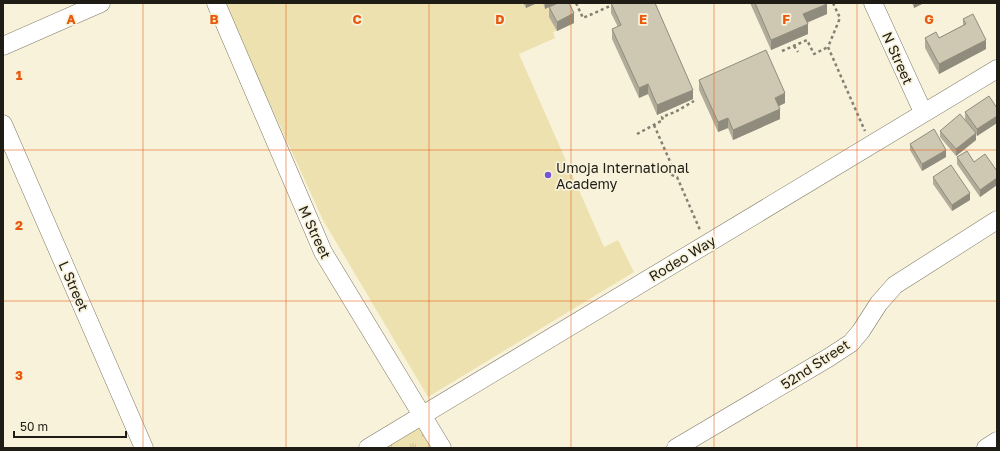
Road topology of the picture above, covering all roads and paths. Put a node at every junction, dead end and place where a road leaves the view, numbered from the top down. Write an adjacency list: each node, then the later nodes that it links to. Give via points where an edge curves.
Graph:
1 (101, 3): 7 (street)
2 (216, 3): 21 (street, M Street, via 323,252)
3 (576, 3): 4 (path, via 582,18)
4 (617, 3)
5 (833, 3): 9 (path, via 840,18)
6 (873, 3): 14 (street, N Street)
7 (3, 46)
8 (794, 46): 9 (path, via 807,40 814,54); 10 (path); 11 (path)
9 (828, 47): 18 (path)
10 (782, 51)
11 (798, 52)
12 (997, 69): 14 (street, Rodeo Way)
13 (694, 101): 16 (path, via 662,117 663,120)
14 (923, 112): 21 (street, Rodeo Way)
15 (3, 124): 23 (street, L Street)
16 (654, 125): 17 (path); 20 (path, via 672,166 670,171 677,177)
17 (637, 134)
18 (866, 135)
19 (997, 220): 26 (street, 52nd Street, via 895,285 851,343)
20 (702, 234)
21 (422, 416): 24 (street, Rodeo Way); 25 (street, M Street)
22 (997, 441): 27 (street)
23 (144, 448)
24 (368, 448)
25 (442, 448)
26 (676, 448)
27 (986, 448)

